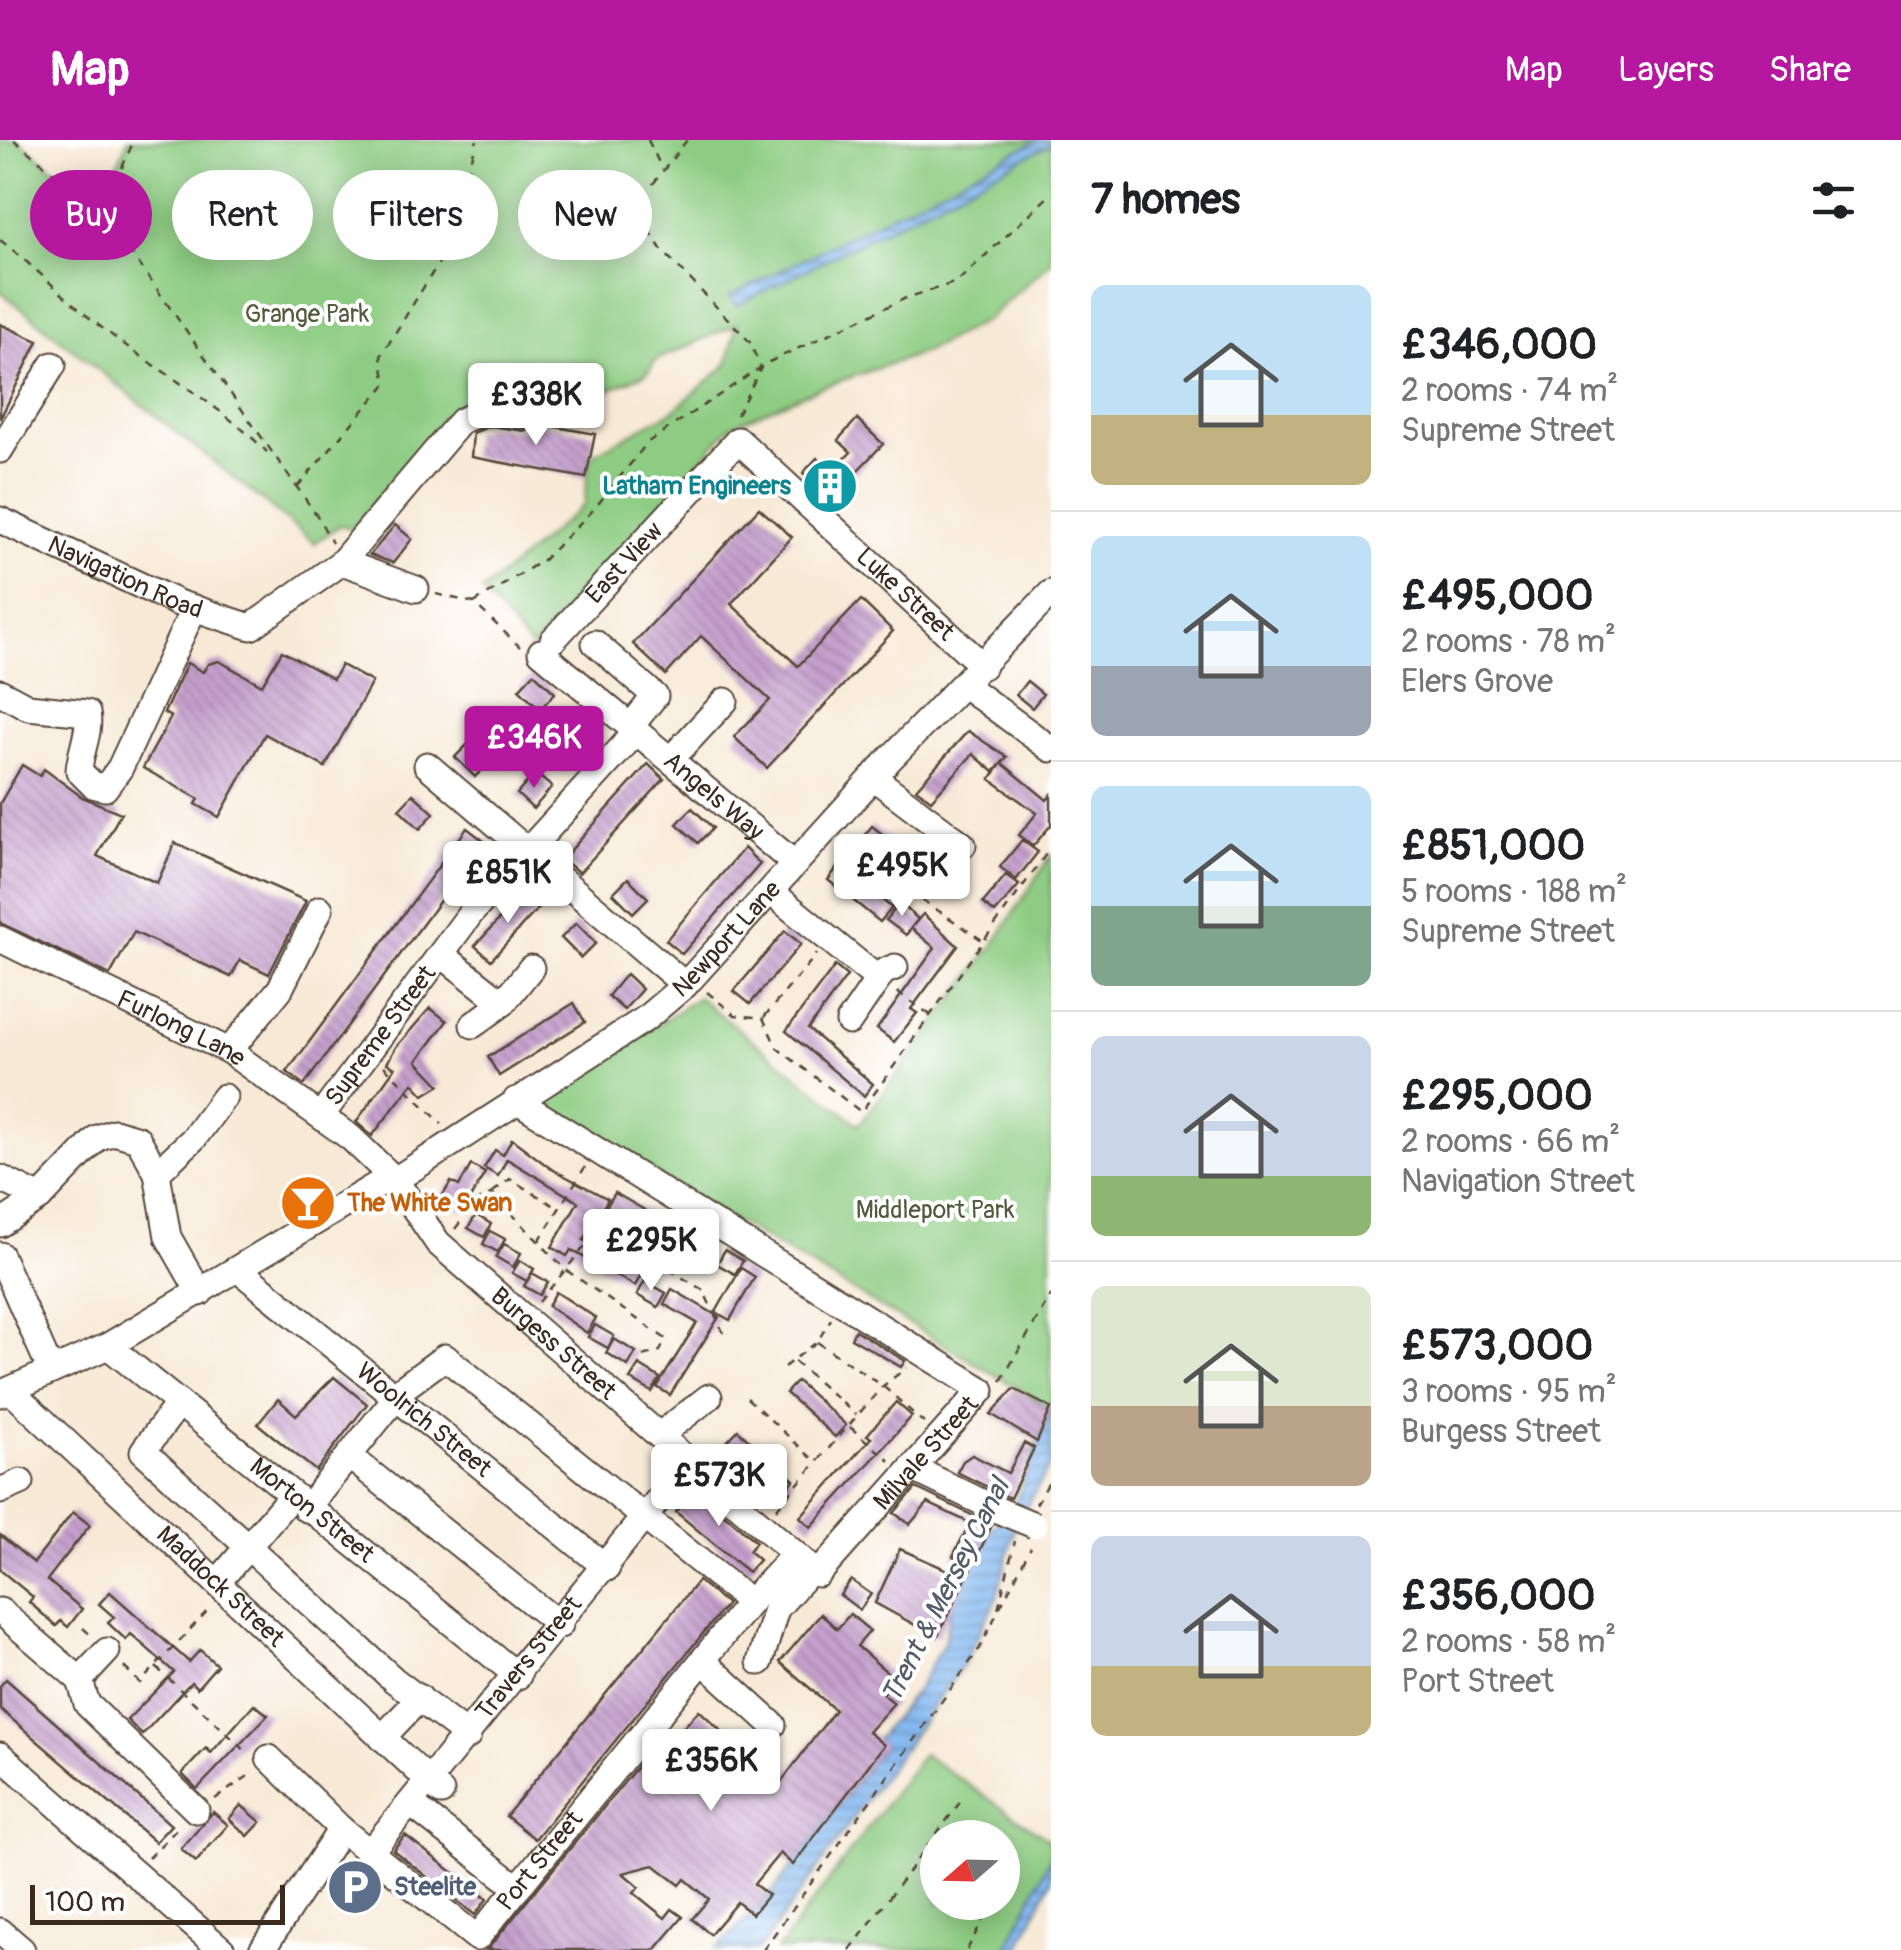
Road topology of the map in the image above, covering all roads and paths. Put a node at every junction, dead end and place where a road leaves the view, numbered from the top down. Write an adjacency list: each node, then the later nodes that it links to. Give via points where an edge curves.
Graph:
1 (14, 140): 6 (path)
2 (134, 140): 7 (path)
3 (477, 140): 18 (path, via 446,251 381,356 386,384)
4 (648, 140): 8 (path)
5 (687, 140): 8 (path)
6 (51, 170)
7 (121, 170)
8 (663, 170): 13 (path, via 635,206 661,250 750,341)
9 (1051, 194): 13 (path, via 956,282 906,298)
10 (0, 240): 17 (path, via 102,329 210,400)
11 (136, 260): 17 (path)
12 (52, 364): 16 (street)
13 (761, 368): 15 (path); 23 (path, via 648,442 543,560)
14 (526, 415): 20 (street, via 488,409 460,421)
15 (735, 433): 26 (street, East View); 27 (street, Luke Street)
16 (0, 450)
17 (272, 456): 18 (path)
18 (296, 488): 20 (path)
19 (0, 520): 24 (street, Navigation Road)
20 (342, 562): 21 (street); 24 (street, Navigation Road, via 252,627)
21 (416, 589): 23 (path)
22 (1051, 593): 27 (street, Newport Lane)
23 (474, 603): 26 (path, via 533,660)
24 (194, 608): 29 (street, via 105,788 79,771 87,713 28,707)
25 (595, 643): 31 (street, Supreme Street, via 655,696)
26 (547, 646): 31 (street, Angels Way)
27 (983, 666): 28 (street, Newport Lane)
28 (964, 685): 32 (street); 35 (street, Newport Lane)
29 (0, 692)
30 (725, 701): 33 (street)
31 (634, 728): 33 (street, Angels Way); 38 (street, Supreme Street)
32 (1051, 749)
33 (671, 759): 39 (street, Angels Way)
34 (427, 764): 38 (street)
35 (874, 777): 36 (street, Newport Lane); 37 (street)
36 (822, 833): 39 (street, Newport Lane); 44 (path)
37 (963, 845)
38 (528, 852): 45 (street, Supreme Street); 48 (street)
39 (795, 864): 40 (street, Newport Lane)
40 (771, 892): 43 (street); 48 (street, Newport Lane)
41 (320, 909): 54 (street, via 280,989)
42 (0, 939): 54 (street, Furlong Lane)
43 (830, 939): 47 (street); 51 (path)
44 (986, 943)
45 (441, 954): 49 (street); 55 (street, Supreme Street)
46 (531, 968): 49 (street)
47 (886, 973): 50 (path); 52 (street)
48 (685, 985): 57 (street, Newport Lane, via 645,1019)
49 (503, 1002): 53 (street)
50 (933, 1017)
51 (763, 1018)
52 (850, 1022)
53 (473, 1025)
54 (230, 1051): 58 (street, Furlong Lane)
55 (367, 1053): 58 (street, Supreme Street); 60 (path)
56 (224, 1098): 62 (street)
57 (516, 1100): 60 (street, Newport Lane); 61 (street, Milvale Street)
58 (321, 1116): 59 (street, Furlong Lane)
59 (351, 1138): 64 (street, Burgess Street)
60 (458, 1139): 64 (street, Newport Lane)
61 (596, 1149): 67 (path); 76 (street, Milvale Street, via 704,1228)
62 (157, 1174): 66 (street, via 138,1138 114,1132 97,1138); 74 (street, via 168,1237)
63 (0, 1178): 66 (street)
64 (393, 1178): 70 (street, Burgess Street); 72 (street, Newport Lane)
65 (492, 1193): 67 (path, via 510,1179); 69 (path); 70 (path, via 475,1203)
66 (40, 1198): 68 (street)
67 (559, 1209): 69 (path)
68 (0, 1224)
69 (538, 1244): 73 (path)
70 (442, 1246): 77 (street, Burgess Street)
71 (0, 1255): 85 (street)
72 (239, 1270): 74 (street, Newport Lane); 89 (street, Woolrich Street)
73 (566, 1270): 77 (path); 78 (path, via 600,1228 704,1290); 82 (path, via 666,1339 660,1351)
74 (200, 1293): 80 (street, Newport Lane)
75 (1051, 1295): 87 (path, via 1014,1365 1002,1381)
76 (841, 1300): 79 (path); 81 (street, Milvale Street)
77 (525, 1318): 95 (street, Burgess Street)
78 (726, 1338)
79 (818, 1342): 83 (path); 86 (path)
80 (108, 1346): 85 (street, Newport Lane); 92 (street, Morton Street)
81 (922, 1350): 86 (path); 87 (street, Milvale Street)
82 (638, 1357)
83 (793, 1360): 84 (path); 93 (path)
84 (784, 1367)
85 (51, 1372): 88 (street, Newport Lane)
86 (883, 1386): 93 (path); 96 (path)
87 (982, 1390): 96 (street, Milvale Street)
88 (5, 1392): 109 (street, Maddock Street)
89 (396, 1395): 97 (street); 103 (street, via 445,1357); 108 (street, Woolrich Street)
90 (709, 1397): 95 (street)
91 (747, 1398): 99 (path)
92 (179, 1404): 102 (street, Morton Street); 106 (street, via 143,1450)
93 (857, 1416): 94 (path)
94 (848, 1426): 99 (path); 100 (path)
95 (660, 1435): 98 (street, Burgess Street)
96 (940, 1437): 100 (street, Milvale Street)
97 (349, 1456): 102 (street); 113 (street)
98 (690, 1461): 103 (street, Travers Street); 105 (street, Burgess Street)
99 (816, 1462): 105 (path)
100 (909, 1471): 104 (street); 107 (street, Milvale Street)
101 (1051, 1480): 104 (path)
102 (299, 1503): 106 (street); 118 (street, Morton Street)
103 (647, 1516): 108 (street, Travers Street); 110 (street)
104 (1023, 1524): 112 (path); 112 (path)
105 (762, 1525): 107 (street, Burgess Street)
106 (246, 1548): 109 (street); 121 (street)
107 (809, 1565): 110 (street, Port Street); 116 (street, via 776,1609)
108 (607, 1568): 113 (street, Travers Street)
109 (222, 1587): 117 (path); 124 (street, Maddock Street)
110 (750, 1602): 115 (street, Port Street)
111 (0, 1611): 119 (street)
112 (997, 1613): 139 (path, via 980,1648)
113 (560, 1625): 118 (street, Travers Street)
114 (108, 1651): 119 (street)
115 (703, 1660): 122 (street); 133 (street, Port Street)
116 (760, 1662)
117 (155, 1667): 120 (path); 126 (path)
118 (518, 1676): 123 (street, Travers Street)
119 (80, 1680): 130 (street, via 87,1704)
120 (140, 1683)
121 (420, 1698): 123 (street); 124 (street)
122 (773, 1725)
123 (468, 1736): 127 (street, Travers Street)
124 (382, 1738): 127 (street, Maddock Street)
125 (0, 1755): 137 (street)
126 (265, 1762): 131 (street)
127 (435, 1787): 129 (street, Travers Street)
128 (964, 1798): 140 (path)
129 (411, 1804): 132 (street, Travers Street); 133 (street)
130 (196, 1810)
131 (342, 1829): 132 (street); 138 (street)
132 (369, 1852): 133 (street, Port Street, via 477,1938)
133 (524, 1873)
134 (982, 1920): 141 (path)
135 (0, 1930): 136 (street)
136 (22, 1950)
137 (222, 1950)
138 (262, 1950)
139 (763, 1950)
140 (850, 1950)
141 (966, 1950)

